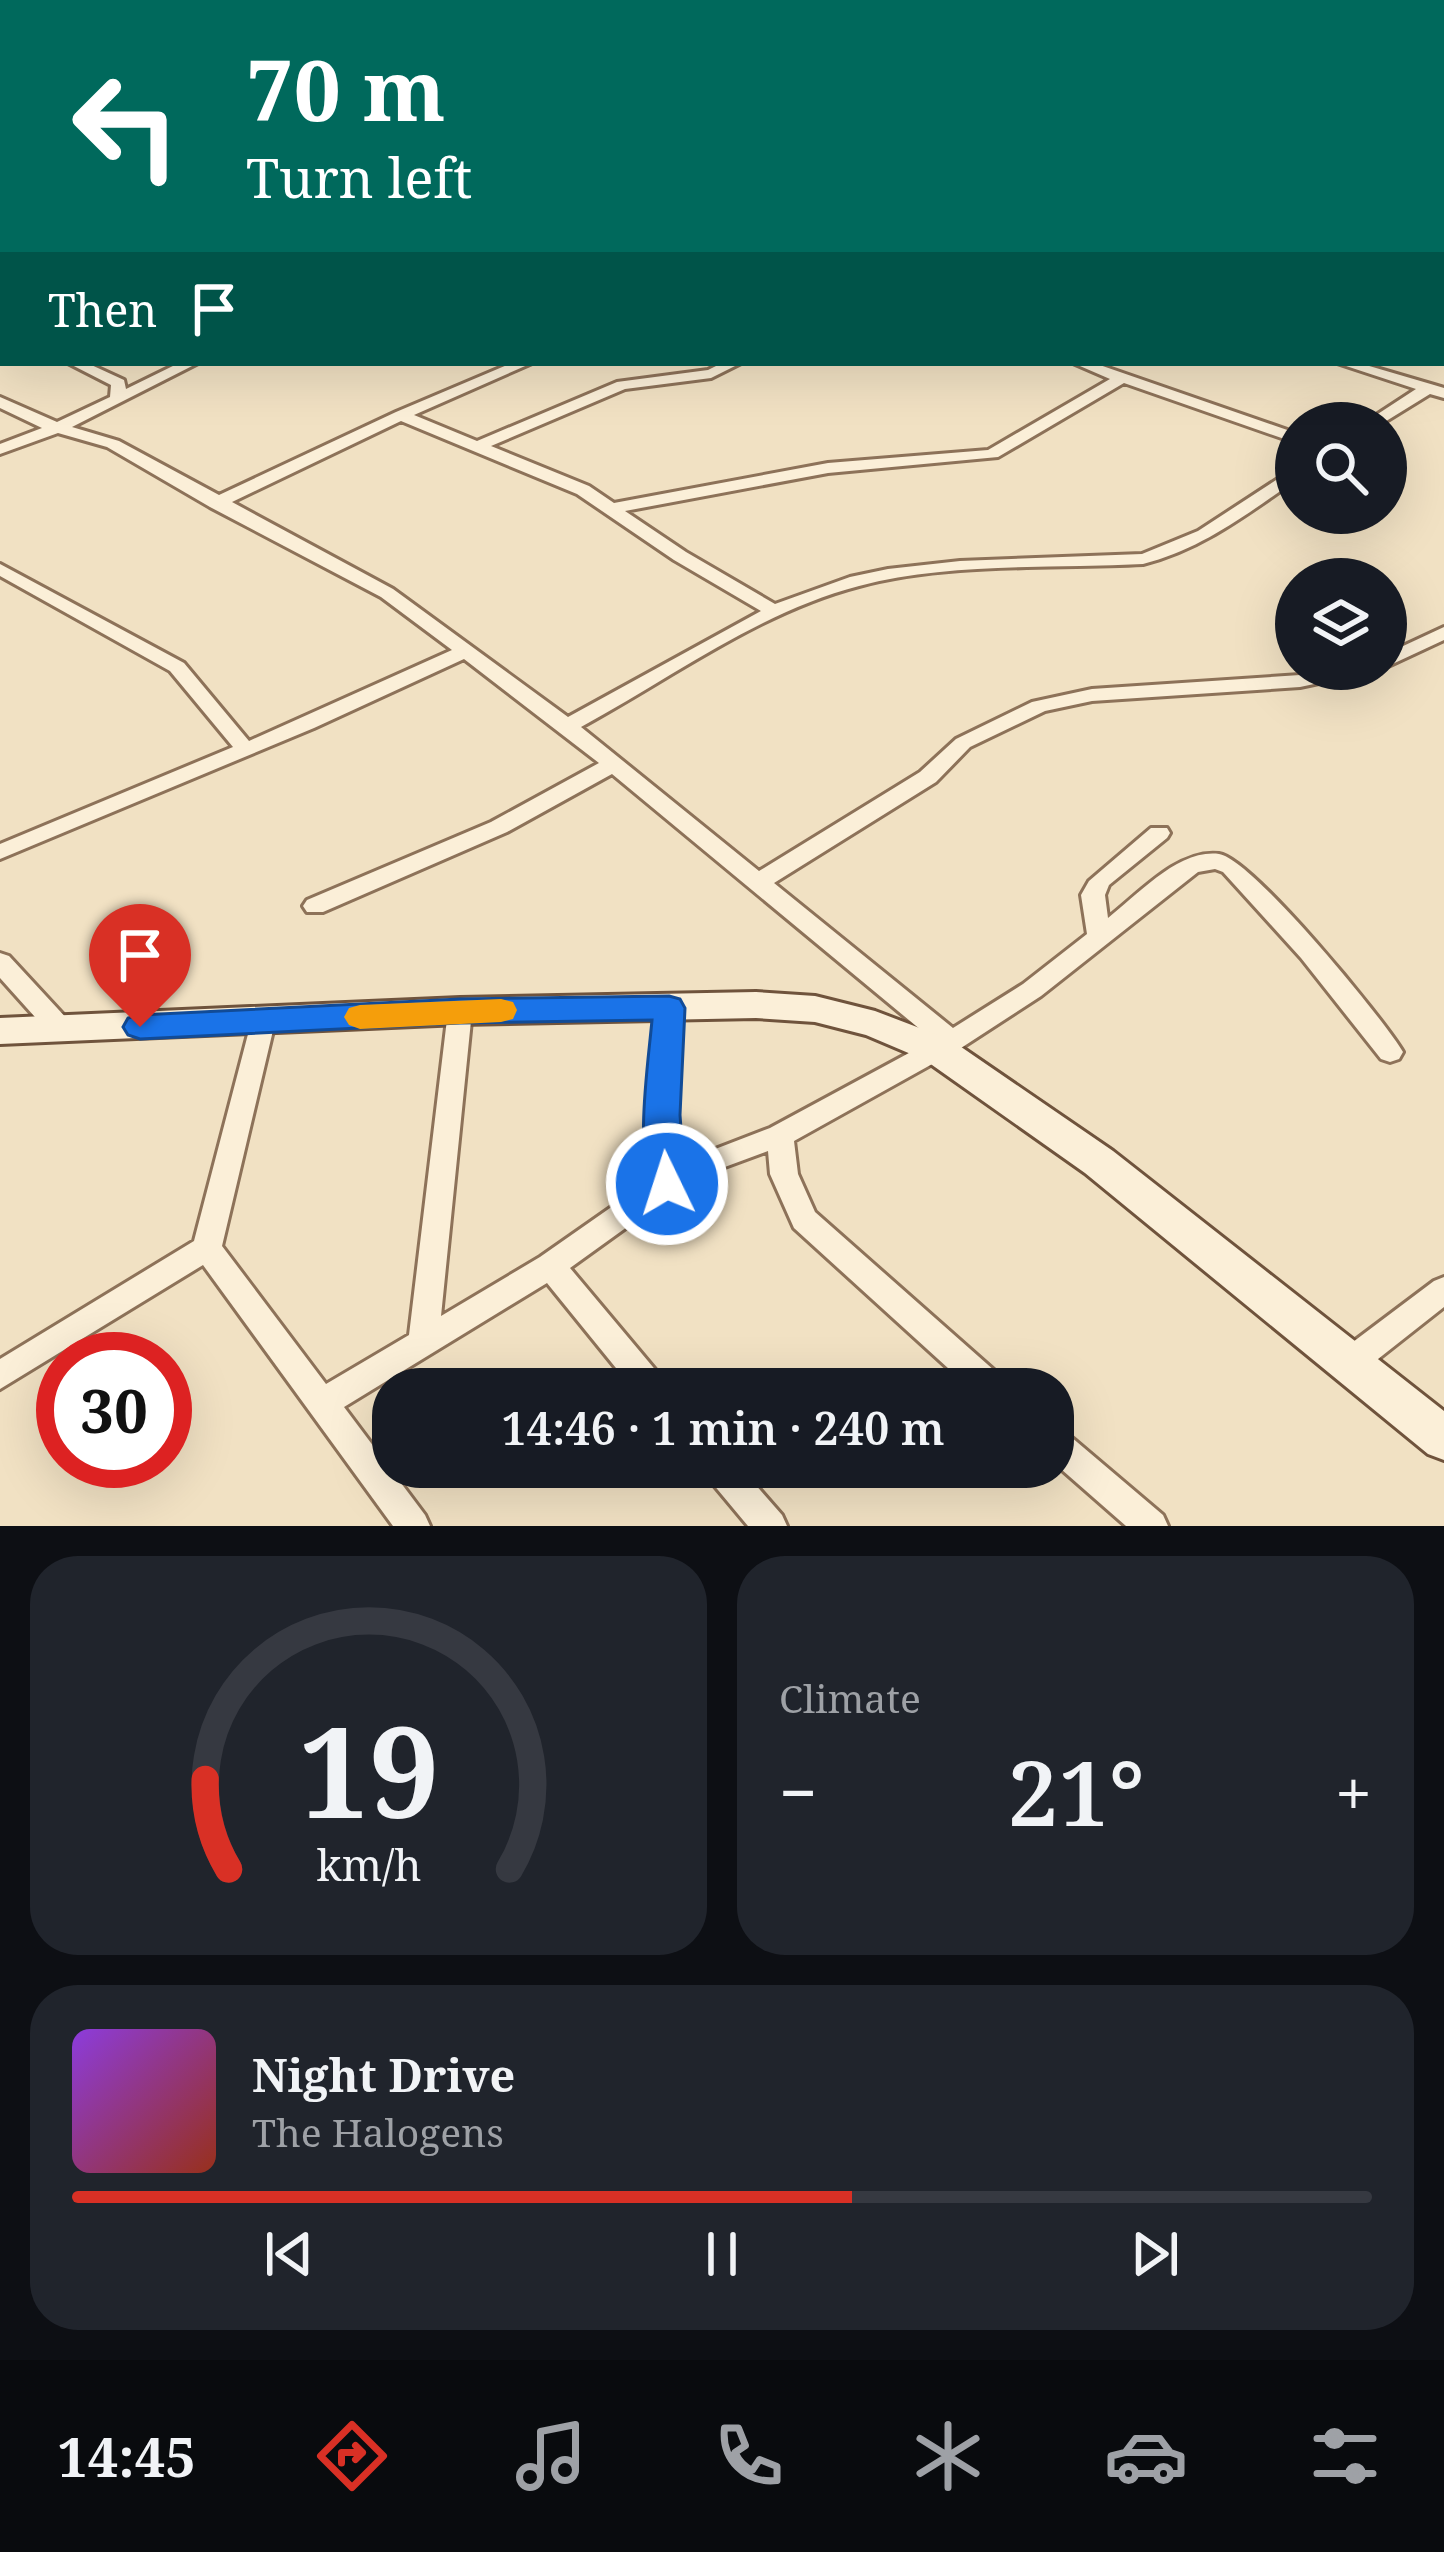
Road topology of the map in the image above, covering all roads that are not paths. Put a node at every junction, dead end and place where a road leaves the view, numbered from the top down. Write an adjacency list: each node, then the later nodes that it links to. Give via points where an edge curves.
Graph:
1 (81, 366): 9 (street, via 118,383)
2 (184, 366): 9 (street)
3 (518, 366): 12 (street)
4 (728, 366): 16 (street, via 622,385)
5 (1089, 366): 7 (street)
6 (1354, 366): 8 (street)
7 (1122, 377): 14 (street); 20 (street, via 992,454 828,468)
8 (1436, 390): 11 (street)
9 (117, 398): 13 (street)
10 (0, 402): 13 (street)
11 (1407, 405)
12 (401, 415): 16 (street); 19 (street)
13 (59, 427): 15 (street); 17 (street)
14 (1275, 431)
15 (98, 440): 17 (street); 19 (street)
16 (481, 445): 20 (street)
17 (5, 450)
18 (1275, 486): 22 (street, via 1209,532 1143,560 908,573 855,582)
19 (216, 503): 25 (street, via 388,593)
20 (610, 509): 22 (street)
21 (0, 569): 28 (street, via 177,667)
22 (775, 612): 27 (street)
23 (1444, 634): 24 (street)
24 (1407, 651)
25 (463, 652): 27 (street); 28 (street)
26 (1275, 683): 32 (street, via 1039,706 963,743 928,777)
27 (567, 726): 29 (street)
28 (245, 749): 31 (street)
29 (612, 765): 32 (street); 33 (street, via 499,827)
30 (1160, 833): 34 (street, via 1100,881 1093,895)
31 (1, 850)
32 (759, 882): 41 (street)
33 (315, 906)
34 (1099, 937): 41 (street); 42 (street, via 1190,865 1225,863)
35 (0, 962): 39 (street)
36 (669, 1008): 37 (main road); 41 (main road, via 815,1010); 44 (street)
37 (460, 1011): 38 (main road); 48 (street)
38 (262, 1022): 39 (main road); 45 (street)
39 (61, 1028): 40 (main road)
40 (0, 1031)
41 (945, 1046): 43 (street); 49 (main road)
42 (1390, 1052)
43 (780, 1136): 44 (street); 51 (street, via 784,1174 804,1220)
44 (667, 1184): 46 (street)
45 (207, 1249): 52 (street); 53 (street)
46 (550, 1266): 48 (street); 50 (street)
47 (1444, 1290): 49 (street)
48 (423, 1341): 53 (street)
49 (1348, 1364): 54 (main road)
50 (635, 1368)
51 (970, 1368)
52 (0, 1375)
53 (323, 1403): 57 (street)
54 (1444, 1439)
55 (1074, 1460): 59 (street)
56 (737, 1488): 58 (street)
57 (413, 1526)
58 (770, 1526)
59 (1151, 1526)

